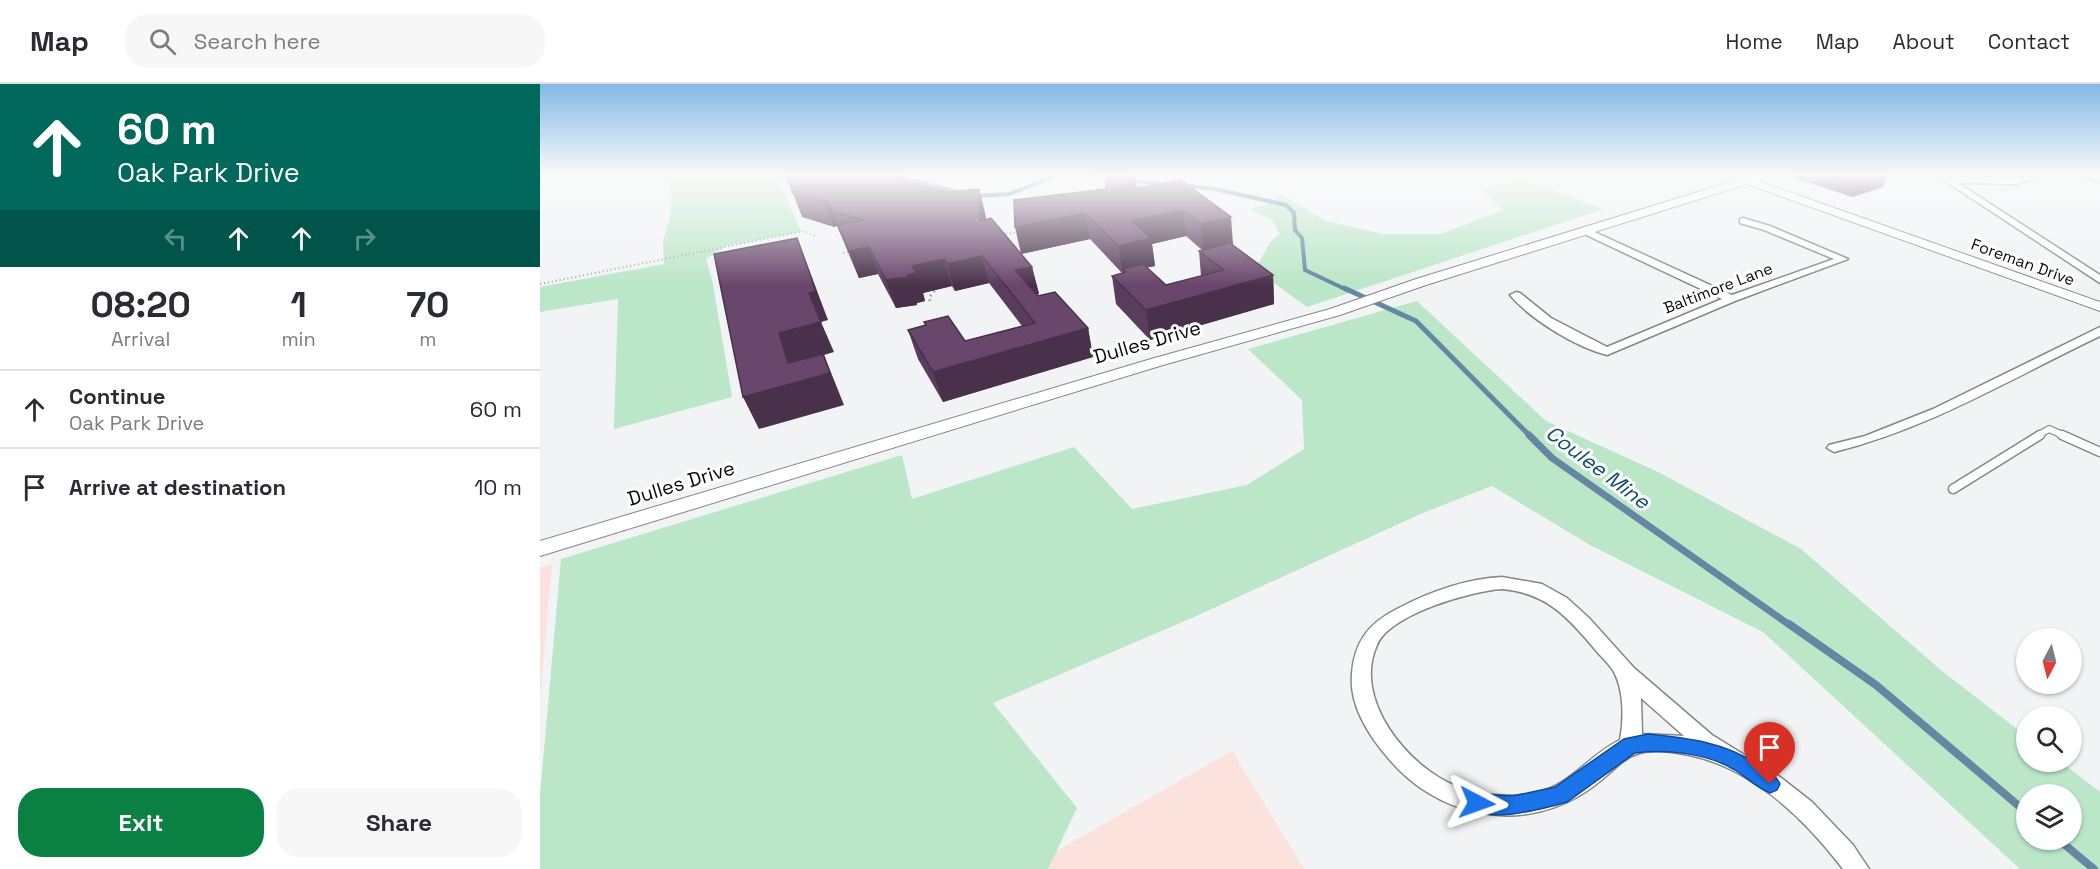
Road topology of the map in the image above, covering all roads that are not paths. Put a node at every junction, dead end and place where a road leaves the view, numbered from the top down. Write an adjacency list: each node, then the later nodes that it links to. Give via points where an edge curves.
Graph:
1 (1648, 212): 5 (street, Dulles Drive)
2 (1833, 212): 9 (street, Foreman Drive)
3 (1996, 212): 6 (street)
4 (1743, 221): 8 (street, Baltimore Lane, via 1843,258)
5 (1585, 231): 8 (street); 14 (street, Dulles Drive, via 1335,312)
6 (2100, 280)
7 (1516, 296): 8 (street, Baltimore Lane, via 1528,308 1607,351)
8 (1731, 299)
9 (2100, 307)
10 (2100, 331): 11 (street, via 1958,405 1879,436)
11 (1834, 448)
12 (2100, 452): 13 (lane, via 2049,429)
13 (1953, 489)
14 (540, 549)
15 (1621, 666): 16 (street, via 1633,701); 16 (street, via 1555,599 1518,585 1482,584 1440,596 1382,624 1366,644 1361,683 1375,724 1413,770 1428,783 1477,803 1513,806 1560,795); 17 (street)
16 (1630, 745): 17 (street, via 1665,743)
17 (1720, 754): 18 (street, via 1740,763 1785,795 1828,831)
18 (1857, 869)

